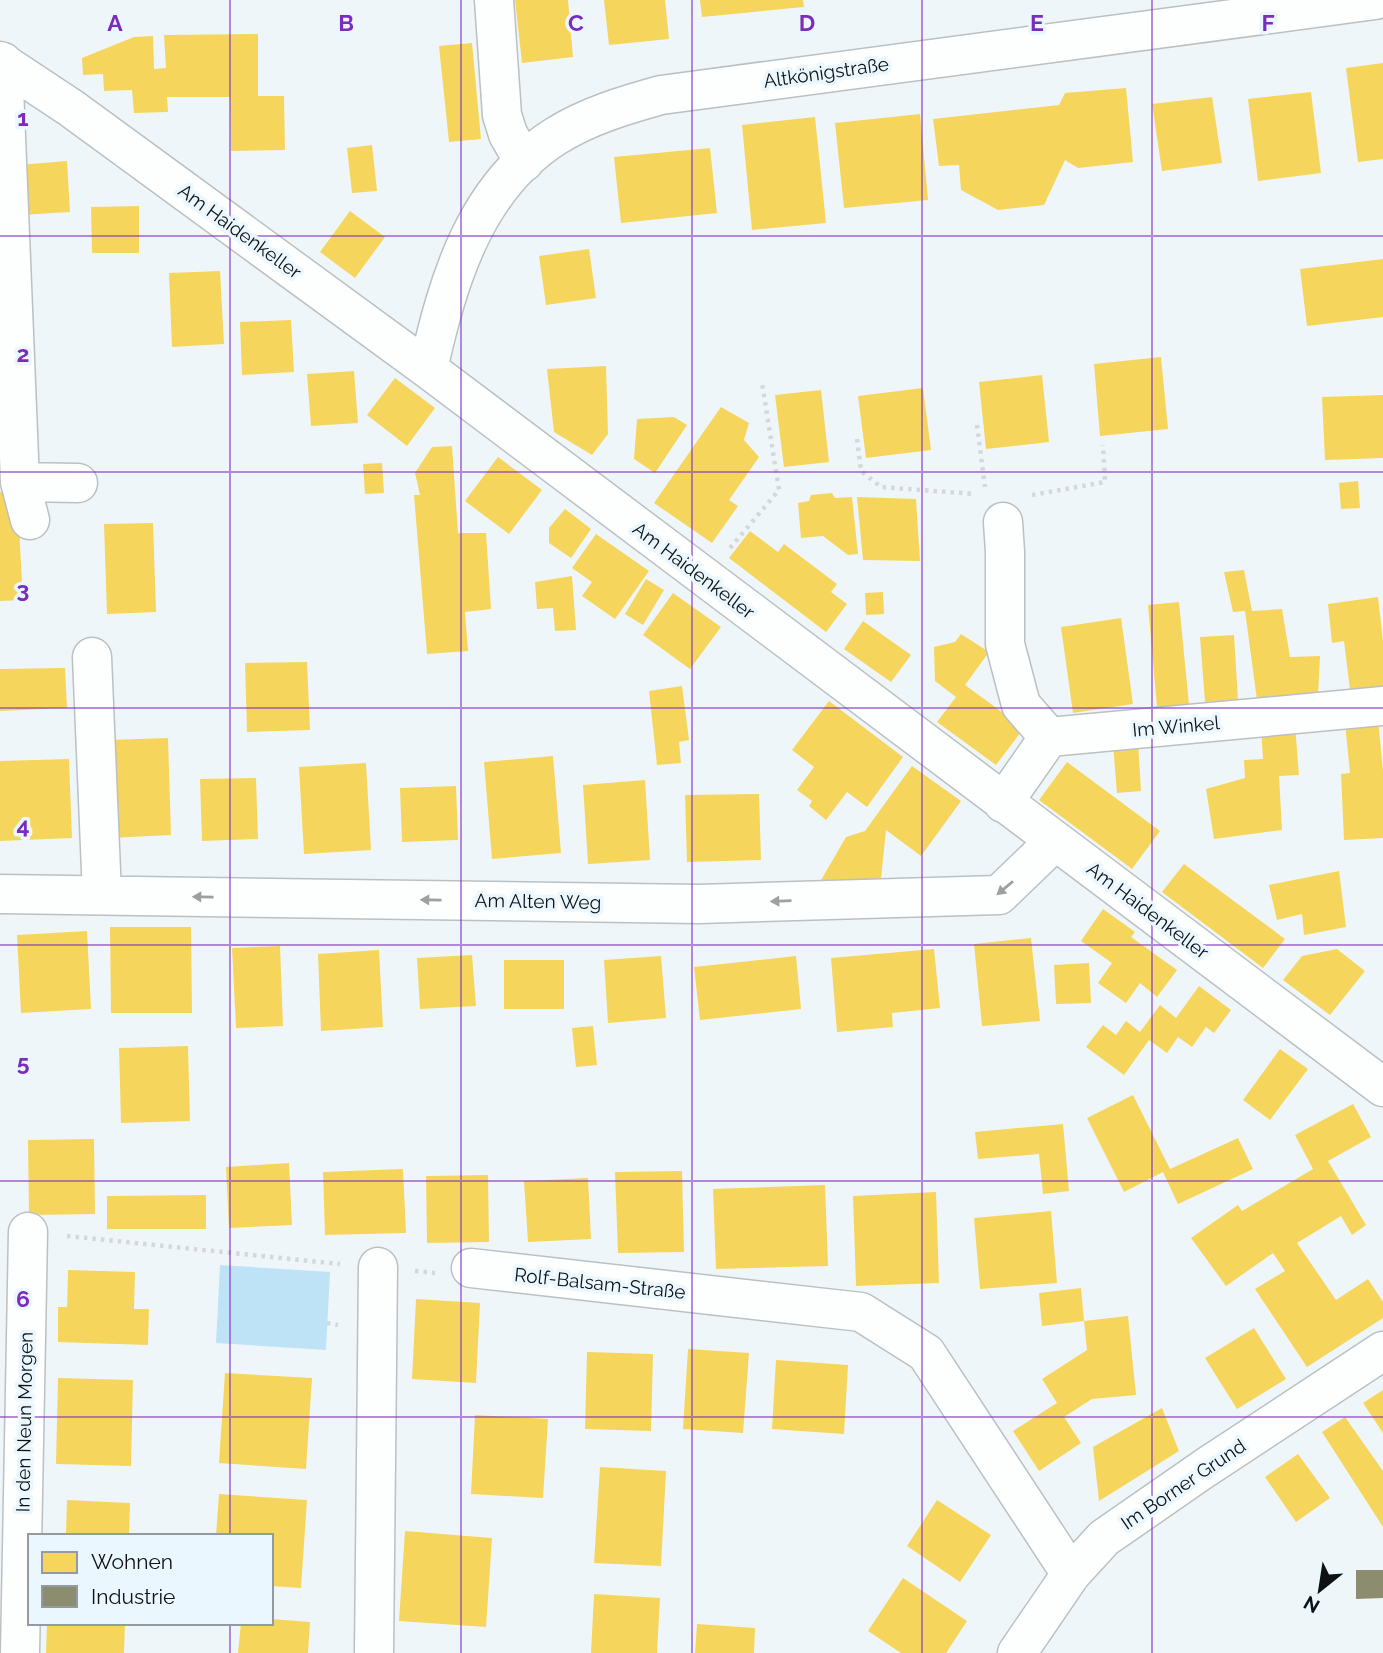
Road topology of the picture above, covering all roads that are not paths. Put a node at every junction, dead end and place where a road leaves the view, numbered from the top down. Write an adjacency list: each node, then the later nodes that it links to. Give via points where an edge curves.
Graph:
1 (494, 0): 4 (street, via 502,115)
2 (1375, 0): 4 (street, Altkönigstraße, via 661,95 585,120 555,136)
3 (1, 61): 5 (street, Am Haidenkeller); 6 (street)
4 (524, 162): 5 (street, Altkönigstraße, via 484,208 465,245 441,310)
5 (428, 369): 13 (street, Am Haidenkeller)
6 (20, 482): 7 (street); 9 (street)
7 (78, 482)
8 (1013, 509): 12 (street, via 1005,552 1005,644 1021,705)
9 (30, 520)
10 (93, 657): 16 (street)
11 (1383, 706): 12 (street, Im Winkel)
12 (1049, 737): 13 (street)
13 (1003, 803): 14 (street, Am Haidenkeller)
14 (1055, 841): 16 (street, Am Alten Weg, one-way to 16, via 999,895 699,904); 17 (street, Am Haidenkeller)
15 (0, 894): 16 (street, Am Alten Weg)
16 (102, 895)
17 (1383, 1087)
18 (28, 1232): 23 (street, In den Neun Morgen)
19 (378, 1267): 24 (street)
20 (471, 1268): 22 (street, Rolf-Balsam-Straße, via 861,1312 926,1353)
21 (1383, 1351): 22 (street, Im Borner Grund, via 1104,1538)
22 (1071, 1574): 25 (street, Im Borner Grund)
23 (20, 1653)
24 (374, 1653)
25 (1017, 1653)

